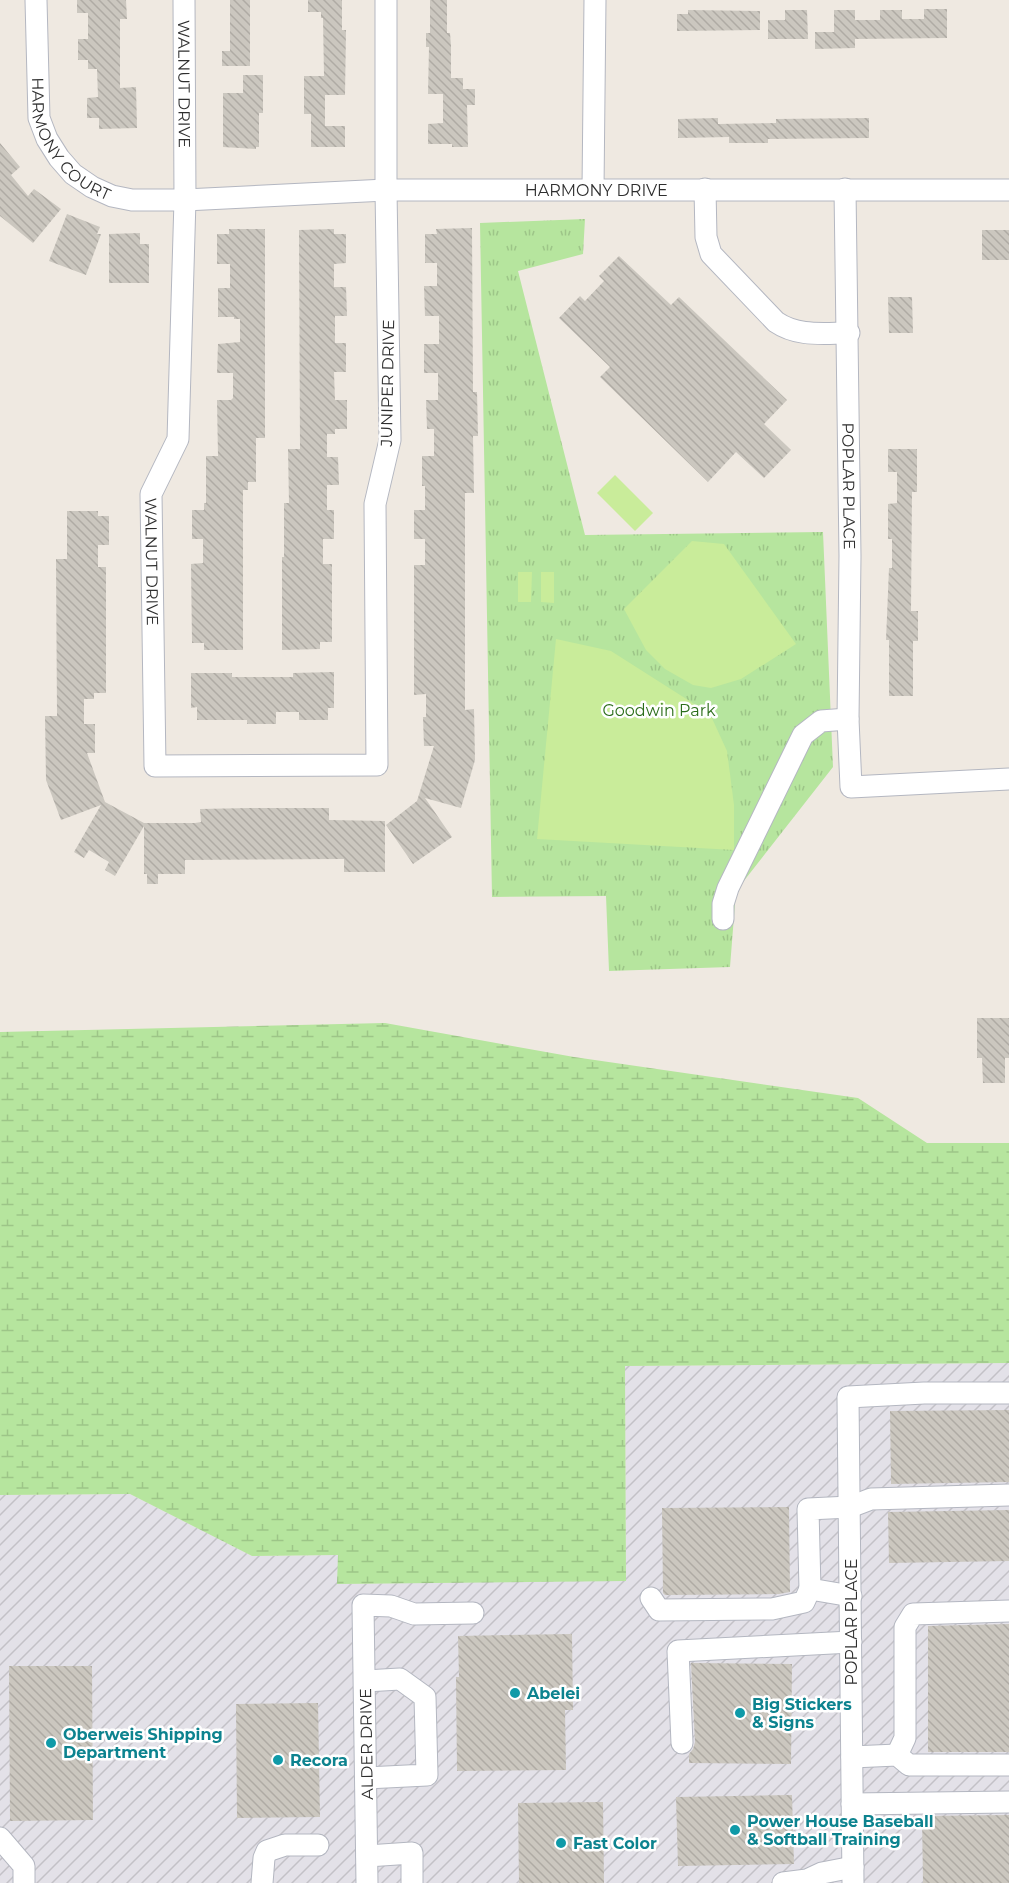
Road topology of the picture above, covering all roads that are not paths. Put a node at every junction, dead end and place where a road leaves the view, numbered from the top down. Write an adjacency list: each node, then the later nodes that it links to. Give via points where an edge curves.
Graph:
1 (36, 0): 10 (street, HARMONY COURT, via 39,118 59,158 73,174 112,196)
2 (184, 0): 10 (street, WALNUT DRIVE)
3 (386, 0): 8 (street, JUNIPER DRIVE)
4 (595, 0): 5 (street)
5 (593, 189): 6 (street, HARMONY DRIVE); 8 (street, HARMONY DRIVE)
6 (705, 189): 7 (street, HARMONY DRIVE); 11 (street, via 706,237 711,254 776,322 797,332)
7 (845, 189): 9 (street, HARMONY DRIVE); 11 (street, POPLAR PLACE)
8 (386, 190): 10 (street, HARMONY DRIVE); 13 (street, JUNIPER DRIVE, via 390,440 375,504)
9 (1009, 190)
10 (185, 200): 13 (street, WALNUT DRIVE, via 178,439 151,494 155,766)
11 (849, 333): 12 (street, POPLAR PLACE)
12 (848, 719): 14 (street, POPLAR PLACE, via 851,787); 15 (street, via 821,721 803,735 728,888)
13 (377, 765)
14 (1009, 779)
15 (723, 919)
16 (1009, 1393): 18 (street, POPLAR PLACE, via 848,1397)
17 (1009, 1495): 18 (street, via 871,1499)
18 (850, 1507): 19 (street, via 808,1509); 20 (street, POPLAR PLACE)
19 (810, 1589): 20 (street); 21 (street, via 804,1602 772,1609 659,1610)
20 (851, 1596): 24 (street, POPLAR PLACE)
21 (651, 1598)
22 (1009, 1611): 27 (street, via 913,1614 904,1627 904,1738)
23 (473, 1613): 25 (street, ALDER DRIVE, via 414,1614 391,1606 363,1605)
24 (851, 1642): 26 (street, via 678,1651); 28 (street, POPLAR PLACE)
25 (365, 1681): 30 (street, ALDER DRIVE); 30 (street, via 400,1679 425,1697 428,1775)
26 (682, 1743)
27 (897, 1755): 28 (street); 29 (street, via 909,1765)
28 (852, 1757): 32 (street, POPLAR PLACE)
29 (1009, 1765)
30 (366, 1779): 35 (street, ALDER DRIVE)
31 (1009, 1802): 32 (street)
32 (852, 1804): 36 (street, POPLAR PLACE)
33 (0, 1838): 37 (street, via 24,1866)
34 (318, 1845): 38 (street, via 285,1845 267,1851)
35 (367, 1856): 39 (street, ALDER DRIVE); 40 (street, via 412,1853)
36 (853, 1875): 41 (street, via 822,1873 807,1880)
37 (24, 1883)
38 (262, 1883)
39 (368, 1883)
40 (412, 1883)
41 (783, 1883)

